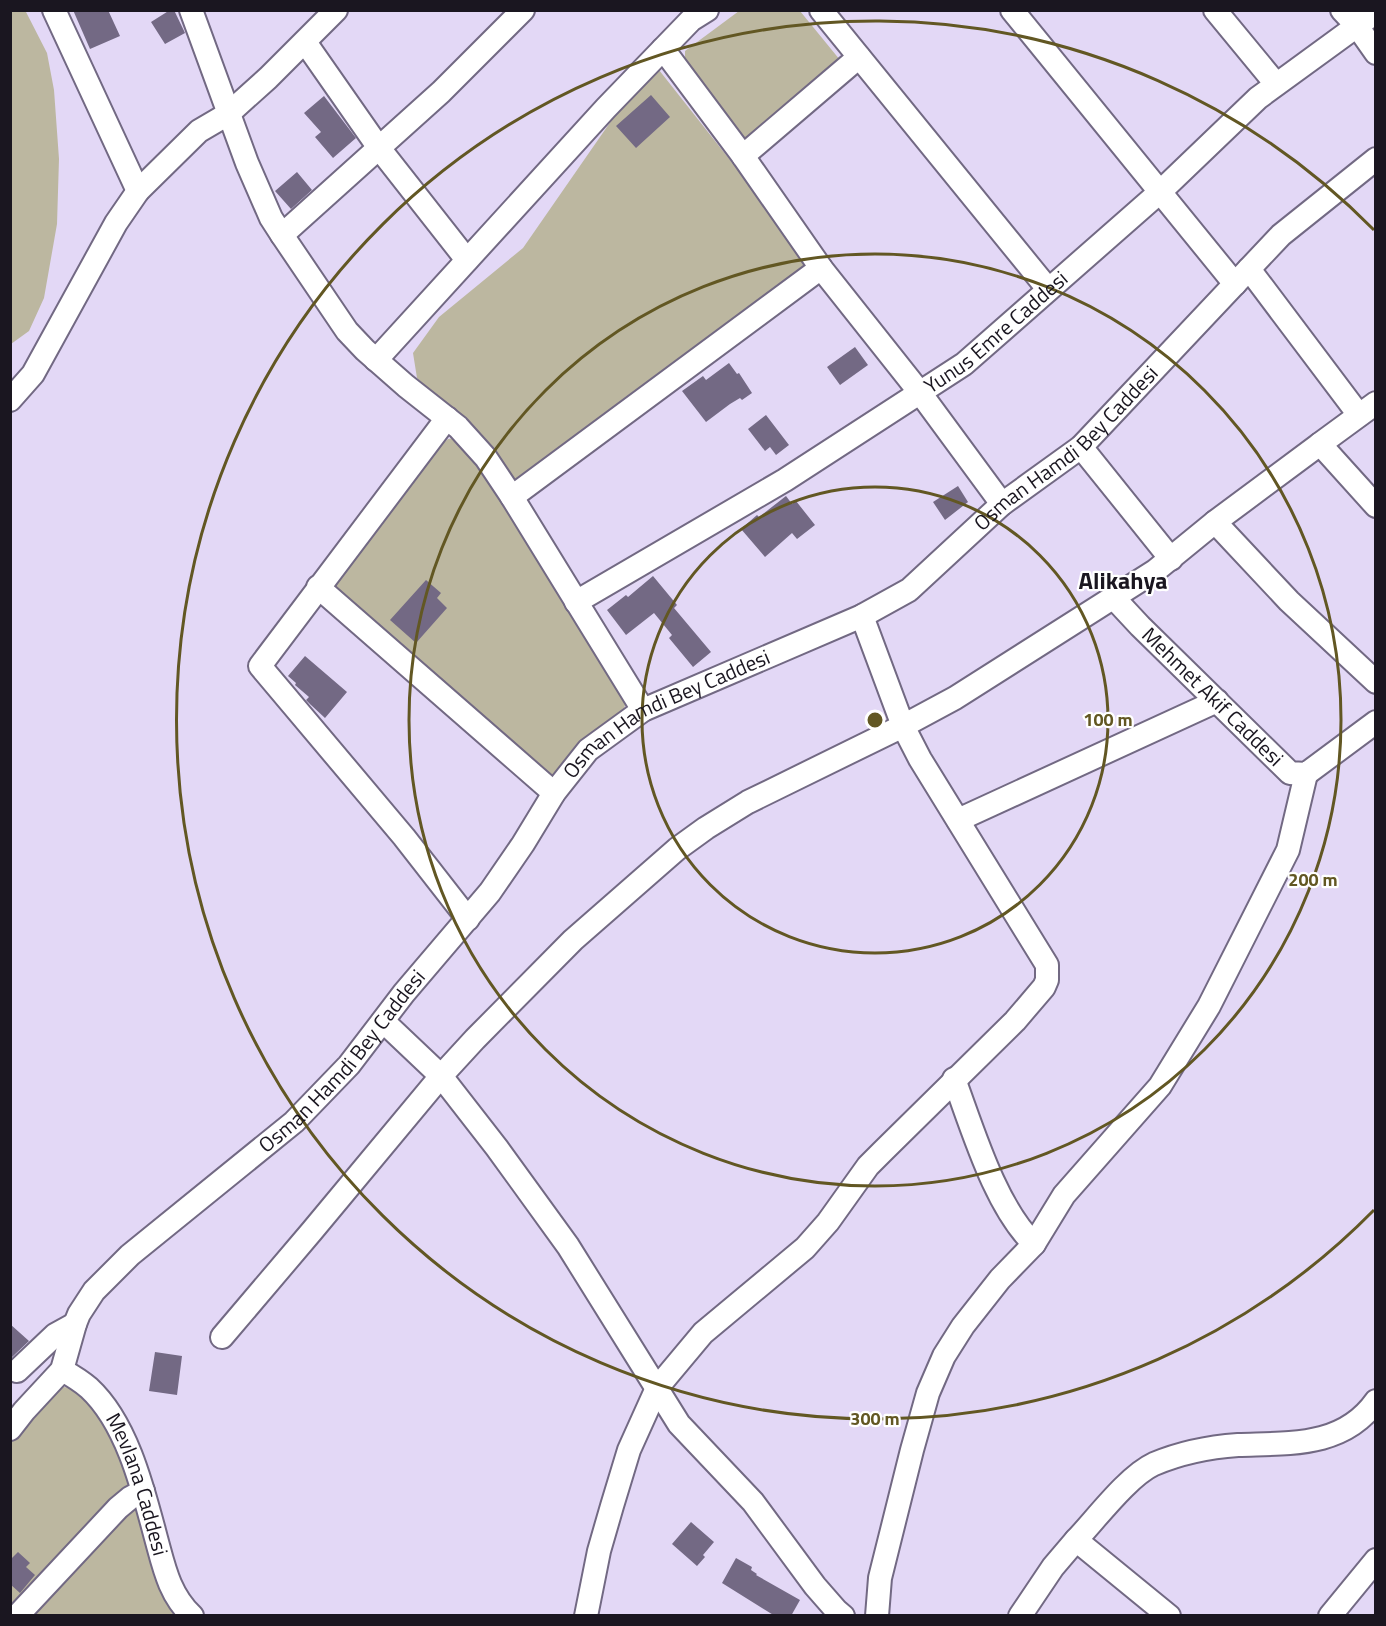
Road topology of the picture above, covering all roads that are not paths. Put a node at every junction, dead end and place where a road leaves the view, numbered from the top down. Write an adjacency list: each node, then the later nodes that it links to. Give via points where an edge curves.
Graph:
1 (54, 10): 20 (street)
2 (191, 10): 16 (street)
3 (336, 10): 11 (street)
4 (523, 10): 17 (street)
5 (821, 10): 14 (street)
6 (1012, 10): 21 (street)
7 (1215, 10): 15 (street)
8 (1376, 12): 10 (street, Yunus Emre Caddesi)
9 (694, 14): 12 (street)
10 (1350, 18): 13 (street); 15 (street, Yunus Emre Caddesi)
11 (305, 42): 16 (street); 17 (street)
12 (663, 49): 18 (street); 23 (street)
13 (1376, 53)
14 (859, 57): 18 (street); 26 (street)
15 (1276, 84): 21 (street, Yunus Emre Caddesi)
16 (228, 114): 20 (street, via 200,131); 22 (street, via 261,196)
17 (379, 148): 22 (street); 23 (street)
18 (742, 156): 24 (street)
19 (1376, 159): 25 (street, Osman Hamdi Bey Caddesi, via 1281,235)
20 (138, 191): 29 (street, via 116,223 33,374)
21 (1161, 191): 25 (street); 26 (street, Yunus Emre Caddesi)
22 (282, 235): 27 (street, via 342,324)
23 (466, 260): 27 (street)
24 (821, 268): 28 (street); 34 (street)
25 (1242, 276): 30 (street); 33 (street, Osman Hamdi Bey Caddesi)
26 (1048, 289): 28 (street, Yunus Emre Caddesi, via 964,364)
27 (376, 360): 31 (street)
28 (921, 394): 35 (street); 41 (street, Yunus Emre Caddesi, via 785,480)
29 (10, 400)
30 (1367, 409): 32 (street)
31 (447, 418): 34 (street, via 473,443); 39 (street)
32 (1320, 444): 36 (street); 37 (street)
33 (1081, 447): 35 (street, Osman Hamdi Bey Caddesi); 38 (street)
34 (512, 497): 41 (street)
35 (1002, 504): 42 (street, Osman Hamdi Bey Caddesi, via 909,590)
36 (1376, 506)
37 (1215, 522): 38 (street); 43 (street, via 1289,601)
38 (1171, 559): 40 (street)
39 (318, 587): 49 (street); 51 (street, via 260,666)
40 (1113, 597): 44 (street, Mehmet Akif Caddesi); 47 (street, via 955,698)
41 (576, 602): 45 (street)
42 (862, 616): 45 (street, Osman Hamdi Bey Caddesi); 47 (street)
43 (1376, 682)
44 (1217, 702): 48 (street, Mehmet Akif Caddesi, via 1290,773); 50 (street)
45 (643, 710): 49 (street, Osman Hamdi Bey Caddesi, via 588,750)
46 (1376, 722): 48 (street, Mehmet Akif Caddesi)
47 (903, 726): 50 (street); 53 (street, via 748,802 677,849 573,940)
48 (1306, 774): 55 (street, via 1288,850 1209,1006 1160,1086 1064,1196)
49 (554, 793): 51 (street, Osman Hamdi Bey Caddesi, via 523,844)
50 (958, 820): 54 (street, via 1044,958 1048,972 1044,987 1029,1005)
51 (468, 919): 52 (street, Osman Hamdi Bey Caddesi)
52 (383, 1021): 53 (street); 56 (street, Osman Hamdi Bey Caddesi, via 305,1112 104,1279)
53 (441, 1076): 57 (street); 60 (street, via 568,1246)
54 (954, 1079): 55 (street, via 995,1181 1017,1225); 60 (street, via 868,1166 805,1248 703,1333)
55 (1034, 1244): 70 (street, via 963,1326 932,1383 880,1578)
56 (75, 1324): 58 (street, Osman Hamdi Bey Caddesi); 59 (street, via 55,1335)
57 (222, 1337)
58 (62, 1370): 62 (street); 63 (street, Mevlana Caddesi, via 87,1386 105,1408 133,1461)
59 (18, 1371)
60 (657, 1388): 68 (street, via 629,1450 598,1551); 69 (street, via 679,1424 753,1502 815,1586)
61 (1376, 1401): 64 (street, via 1350,1424 1325,1438 1200,1450 1153,1465 1131,1481)
62 (15, 1413)
63 (143, 1491): 66 (street, via 118,1508); 67 (street, Mevlana Caddesi, via 171,1588)
64 (1076, 1540): 71 (street); 72 (street)
65 (1376, 1560): 73 (street)
66 (17, 1616)
67 (192, 1616)
68 (586, 1616)
69 (843, 1616)
70 (877, 1616)
71 (1020, 1616)
72 (1169, 1616)
73 (1330, 1616)

